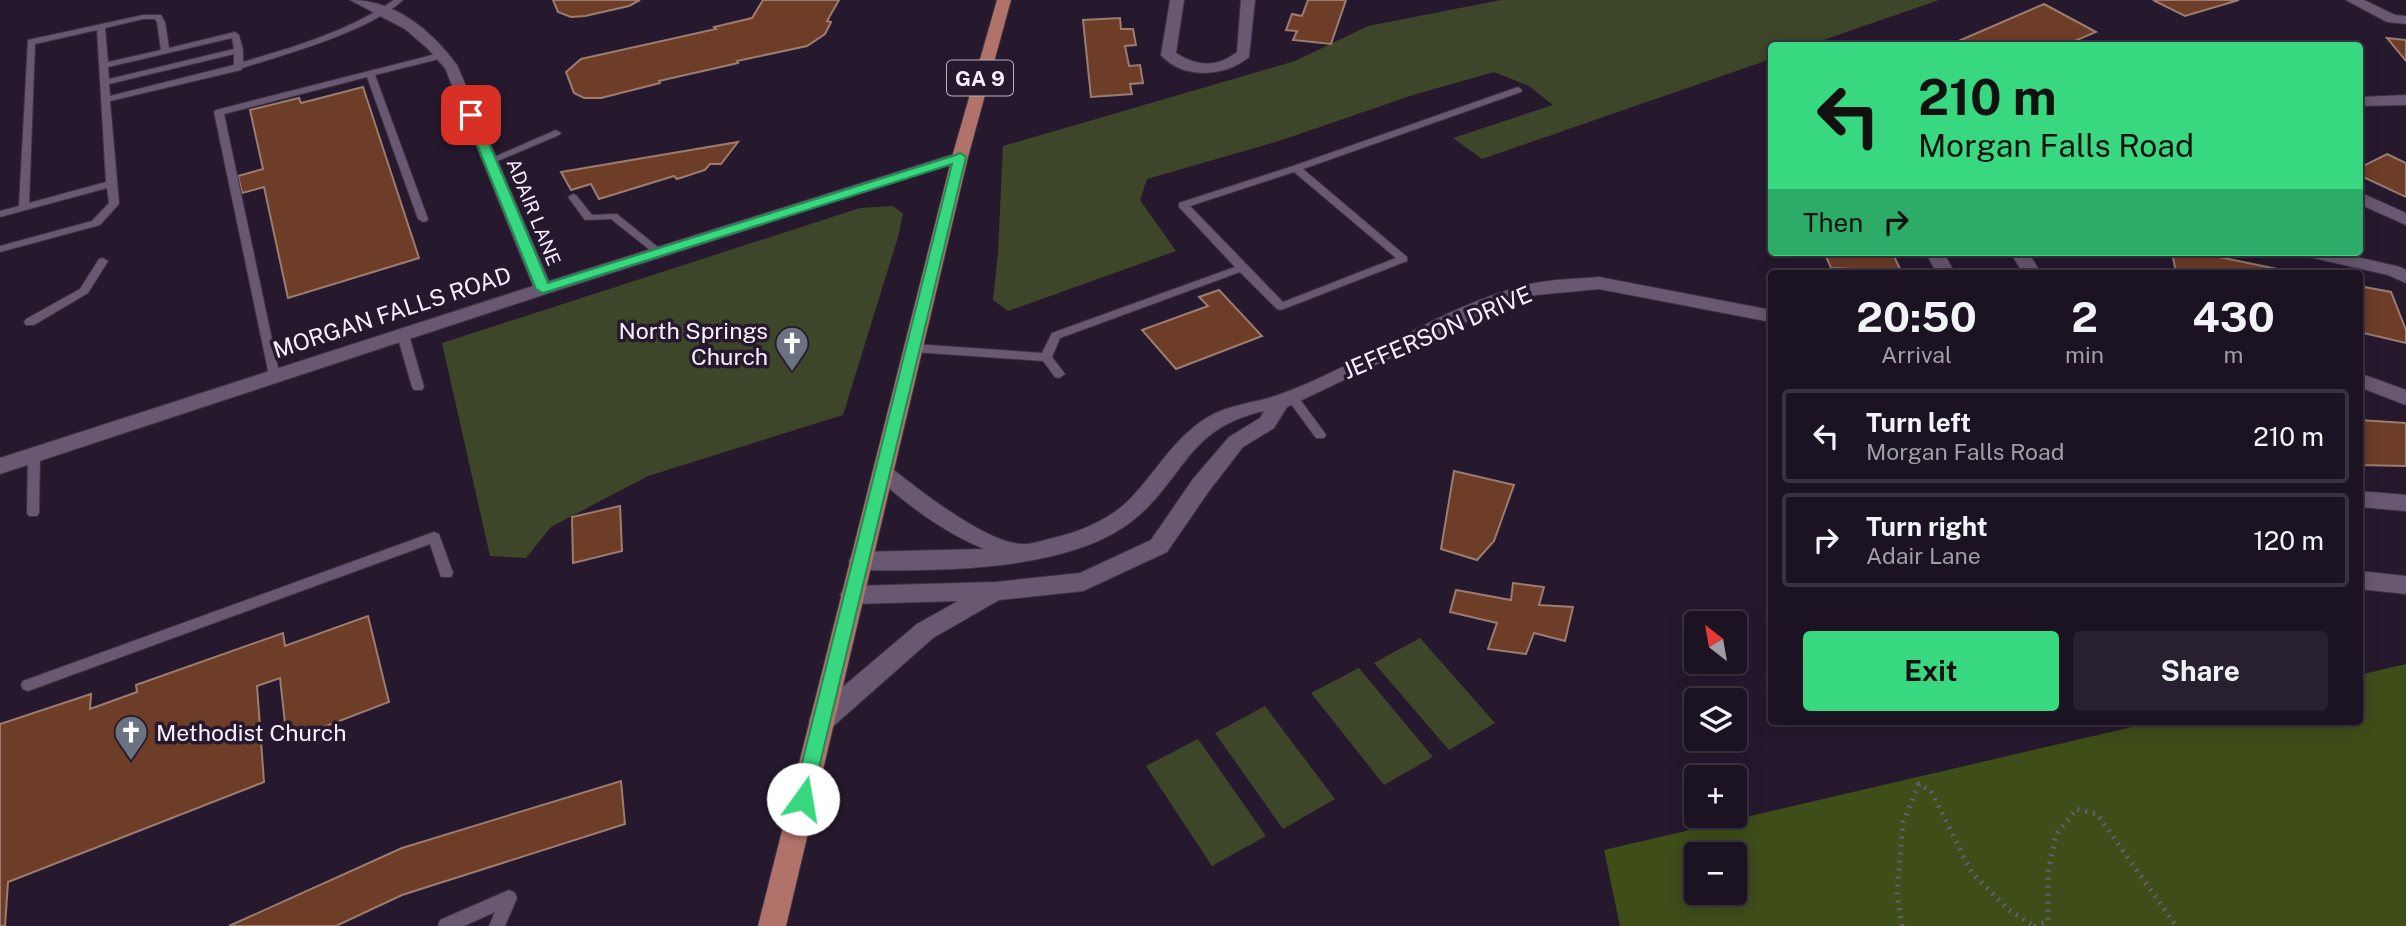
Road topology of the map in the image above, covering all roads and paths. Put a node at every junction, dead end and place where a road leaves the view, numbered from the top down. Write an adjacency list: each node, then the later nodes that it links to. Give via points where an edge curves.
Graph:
1 (357, 0): 7 (street, ADAIR LANE)
2 (400, 0): 7 (lane)
3 (1004, 0): 24 (main road, GA 9)
4 (1177, 0): 5 (street, via 1168,55 1189,67 1204,69 1228,65 1244,54)
5 (1248, 0)
6 (2353, 0): 8 (street, via 2392,19)
7 (386, 10): 12 (street, ADAIR LANE, via 418,29); 15 (lane)
8 (2406, 20)
9 (100, 27): 11 (lane, via 158,17); 13 (lane); 30 (lane, via 31,42)
10 (239, 50): 11 (lane, via 235,35); 14 (lane); 15 (lane)
11 (165, 51): 13 (lane)
12 (444, 55): 16 (lane); 25 (street, ADAIR LANE)
13 (103, 66): 17 (lane)
14 (173, 66): 17 (lane); 18 (lane)
15 (237, 68): 18 (lane)
16 (370, 74): 32 (lane); 47 (lane, via 219,112)
17 (104, 83): 20 (lane)
18 (175, 83): 20 (lane)
19 (1518, 90): 26 (lane)
20 (105, 100): 27 (lane)
21 (2406, 100): 22 (street)
22 (2363, 102)
23 (556, 133): 25 (lane)
24 (960, 157): 35 (street, MORGAN FALLS ROAD); 44 (main road, GA 9)
25 (491, 161): 40 (street, ADAIR LANE)
26 (1296, 168): 38 (lane, via 1183,205); 38 (lane, via 1404,259 1281,307)
27 (111, 184): 30 (lane); 34 (lane, via 114,204 96,223)
28 (573, 197): 35 (lane, via 589,218 613,216)
29 (2363, 199): 33 (street)
30 (24, 208): 31 (lane)
31 (0, 214)
32 (423, 219)
33 (2406, 220)
34 (0, 249)
35 (659, 252): 40 (street, MORGAN FALLS ROAD)
36 (2328, 256): 39 (street)
37 (103, 261): 42 (lane, via 84,291)
38 (1242, 268): 45 (lane, via 1056,336)
39 (2406, 277)
40 (543, 289): 43 (street, MORGAN FALLS ROAD)
41 (1768, 315): 51 (street, JEFFERSON DRIVE, via 1599,283 1573,283 1522,293 1478,309)
42 (30, 322)
43 (403, 335): 47 (street, MORGAN FALLS ROAD); 49 (lane)
44 (914, 348): 45 (lane); 55 (main road, GA 9)
45 (1046, 358): 46 (lane)
46 (1059, 374)
47 (274, 377): 53 (street, MORGAN FALLS ROAD)
48 (2363, 382): 50 (street)
49 (418, 387)
50 (2406, 398)
51 (1286, 399): 52 (lane); 59 (street, JEFFERSON DRIVE, via 1251,404 1212,422 1191,437 1146,496 1100,531 1060,545); 64 (street, JEFFERSON DRIVE, via 1267,423 1236,442 1160,546 1083,582)
52 (1320, 435)
53 (34, 455): 54 (street, MORGAN FALLS ROAD); 58 (lane)
54 (0, 466)
55 (883, 472): 59 (street, JEFFERSON DRIVE, via 973,536); 60 (main road, GA 9)
56 (2363, 499): 57 (street)
57 (2406, 503)
58 (33, 513)
59 (1017, 552): 60 (street, JEFFERSON DRIVE, via 935,562)
60 (860, 561): 65 (main road, GA 9)
61 (446, 573): 66 (lane, via 435,537)
62 (2363, 580): 63 (street)
63 (2406, 585)
64 (996, 591): 65 (street, JEFFERSON DRIVE); 67 (street, JEFFERSON DRIVE, via 925,631)
65 (852, 594): 67 (main road, GA 9)
66 (28, 685)
67 (821, 721): 70 (main road, GA 9)
68 (446, 926): 69 (lane, via 509,898)
69 (498, 926)
70 (772, 926)
71 (1902, 926): 72 (path, via 1897,893 1903,822 1919,785 1931,791 1972,873 2009,910)
72 (2034, 926): 73 (path, via 2048,921 2048,872 2056,835 2076,809 2097,814)
73 (2176, 926)

